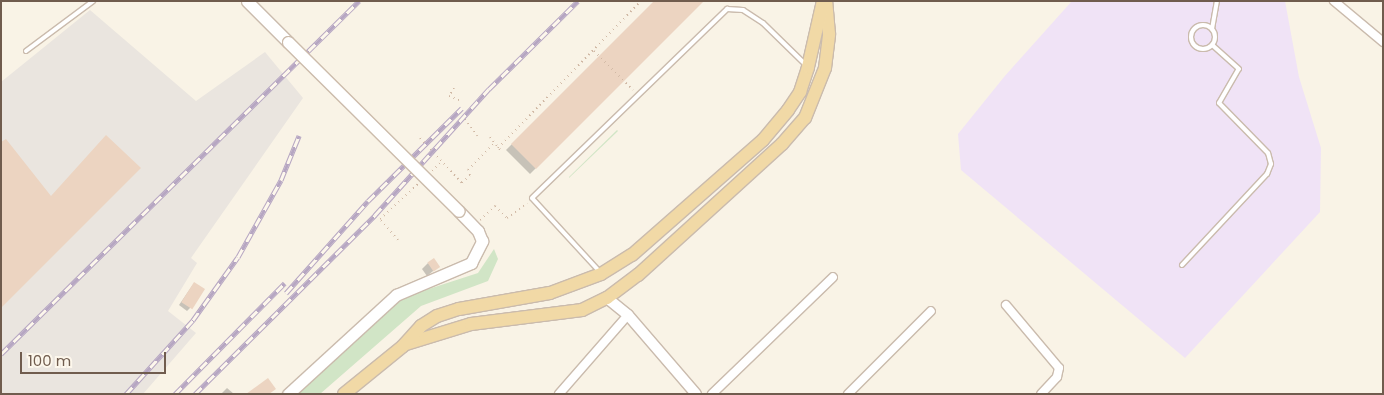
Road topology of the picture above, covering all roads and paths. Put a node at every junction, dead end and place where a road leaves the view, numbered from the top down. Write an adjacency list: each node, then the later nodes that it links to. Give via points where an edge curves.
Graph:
1 (93, 1): 10 (lane)
2 (247, 1): 27 (main road, bridge)
3 (641, 1): 11 (path)
4 (825, 1): 12 (main road); 32 (main road, via 829,34 825,68 805,118 782,144 638,275)
5 (1217, 1): 7 (lane)
6 (1334, 1): 8 (street)
7 (1212, 29): 9 (lane, via 1215,37); 9 (lane, via 1205,24 1197,26 1190,36 1200,49)
8 (1383, 42)
9 (1212, 45): 29 (lane, via 1239,69 1219,103 1268,153 1271,164 1267,174)
10 (26, 51)
11 (594, 51): 14 (path); 21 (path)
12 (808, 68): 14 (lane, via 763,23 743,10 727,9); 30 (main road, via 800,92 762,140 632,255)
13 (454, 88): 15 (path, via 449,96)
14 (638, 96): 26 (lane)
15 (459, 100)
16 (465, 118): 17 (path)
17 (478, 136)
18 (490, 137): 20 (path)
19 (420, 138): 23 (path)
20 (494, 143): 21 (path); 23 (path, via 468,170 470,175 462,183)
21 (498, 148): 22 (path)
22 (502, 152)
23 (442, 162): 24 (path)
24 (427, 175)
25 (420, 182): 28 (path, via 380,219)
26 (532, 198): 27 (path, via 507,218 495,206); 30 (lane)
27 (473, 226): 37 (main road, via 482,241 471,263 396,295)
28 (398, 240)
29 (1182, 265)
30 (601, 274): 36 (main road, via 550,293 437,316 421,326)
31 (833, 277): 41 (street)
32 (607, 298): 35 (street); 36 (main road, via 582,310 556,316 450,328)
33 (1006, 305): 43 (street, via 1059,368 1057,377)
34 (931, 311): 42 (street)
35 (628, 315): 39 (street); 40 (street)
36 (402, 346): 38 (main road)
37 (288, 394)
38 (344, 394)
39 (559, 394)
40 (696, 394)
41 (712, 394)
42 (848, 394)
43 (1041, 394)

